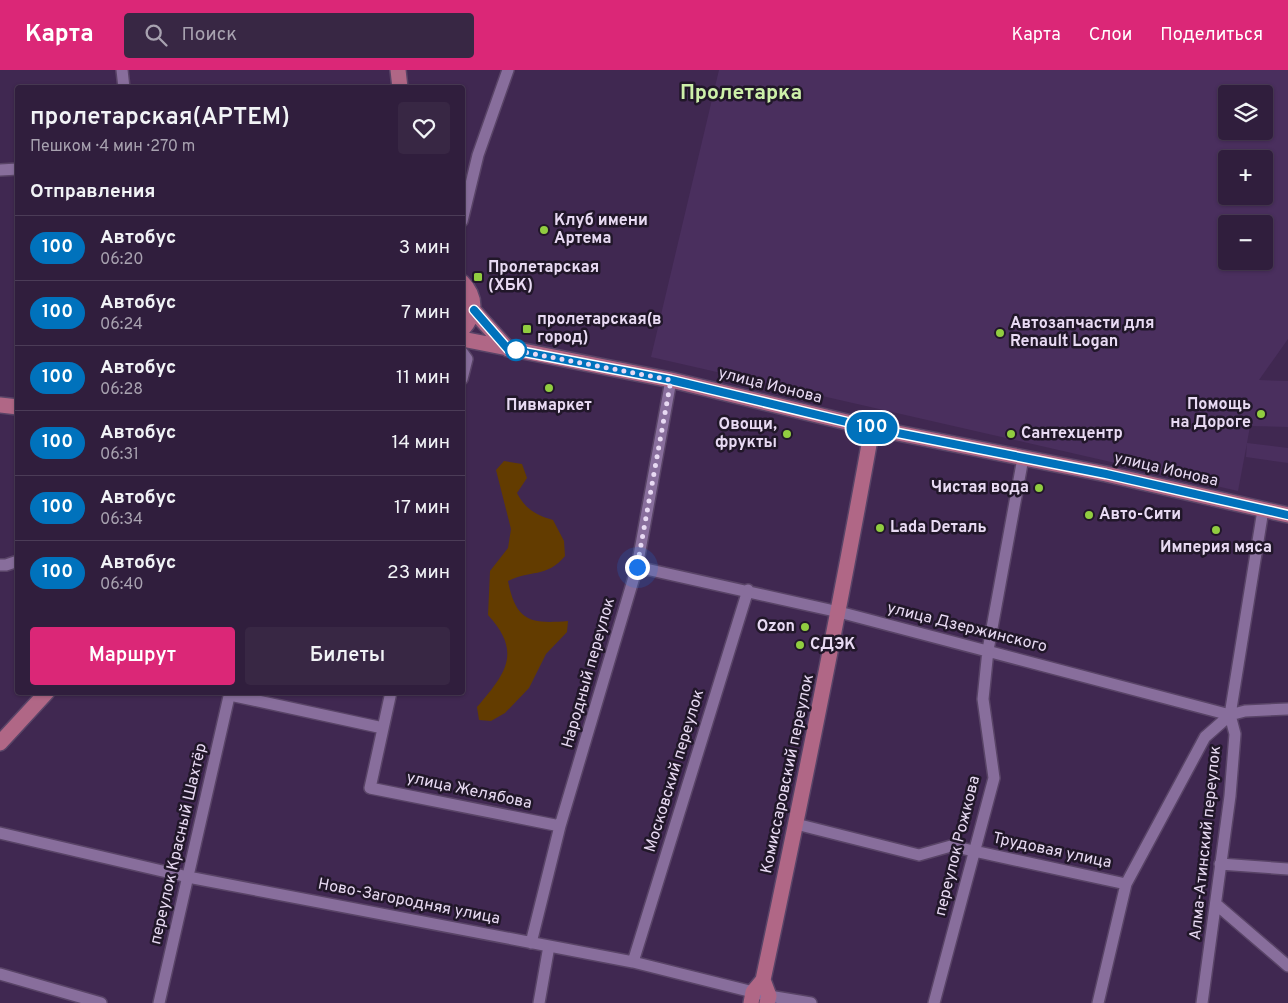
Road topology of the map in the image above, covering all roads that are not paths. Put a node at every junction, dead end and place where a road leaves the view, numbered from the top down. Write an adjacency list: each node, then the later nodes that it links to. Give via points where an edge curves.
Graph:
1 (122, 70): 4 (street)
2 (398, 70): 5 (main road)
3 (508, 70): 8 (street, via 478,156)
4 (124, 85)
5 (400, 85)
6 (15, 169): 7 (street)
7 (0, 170)
8 (465, 209)
9 (465, 286): 10 (main road, via 473,298)
10 (474, 310): 11 (main road); 13 (main road)
11 (465, 327)
12 (465, 340): 13 (main road, улица Ионова)
13 (508, 349): 14 (main road, улица Ионова)
14 (671, 380): 17 (main road, улица Ионова); 23 (street, Народный переулок)
15 (0, 405): 16 (main road)
16 (15, 407)
17 (872, 428): 18 (main road, улица Ионова); 25 (main road, Комиссаровский переулок)
18 (1023, 458): 19 (main road, улица Ионова); 26 (street, переулок Рожкова)
19 (1263, 510): 20 (main road, улица Ионова); 32 (street, Алма-Атинский переулок)
20 (1288, 515)
21 (15, 562): 22 (street)
22 (0, 565)
23 (637, 567): 24 (street, улица Дзержинского); 36 (street, Народный переулок)
24 (748, 590): 25 (street, улица Дзержинского); 46 (street, Московский переулок)
25 (839, 612): 26 (street, улица Дзержинского); 35 (main road, Комиссаровский переулок)
26 (988, 650): 32 (street, улица Дзержинского); 38 (street, переулок Рожкова, via 983,699 994,778)
27 (44, 695): 34 (main road)
28 (230, 695): 41 (street, переулок Красный Шахтёр)
29 (234, 695): 33 (street)
30 (390, 695): 33 (street)
31 (1288, 709): 32 (street, улица Дзержинского)
32 (1230, 714): 39 (street, Алма-Атинский переулок, via 1235,734); 42 (street, via 1205,736)
33 (383, 728): 36 (street, улица Желябова, via 370,788)
34 (0, 743)
35 (796, 824): 38 (street, Трудовая улица, via 919,855 951,846); 49 (main road, Комиссаровский переулок)
36 (560, 826): 44 (street, Народный переулок)
37 (0, 833): 41 (street, Ново-Загородняя улица)
38 (974, 851): 42 (street, Трудовая улица); 56 (street, переулок Рожкова)
39 (1220, 864): 40 (street); 43 (street, Алма-Атинский переулок)
40 (1288, 869)
41 (188, 876): 44 (street, Ново-Загородняя улица); 53 (street, переулок Красный Шахтёр)
42 (1126, 884): 57 (street)
43 (1217, 905): 47 (street); 58 (street, Алма-Атинский переулок)
44 (531, 943): 45 (street, Ново-Загородняя улица)
45 (549, 946): 46 (street, Ново-Загородняя улица); 54 (street)
46 (633, 962): 50 (street, Ново-Загородняя улица)
47 (1288, 966)
48 (0, 974): 52 (street)
49 (763, 980): 50 (main road, Комиссаровский переулок); 51 (main road)
50 (752, 998): 51 (street, Ново-Загородняя улица)
51 (768, 1000): 55 (street, Ново-Загородняя улица)
52 (101, 1003)
53 (160, 1003)
54 (539, 1003)
55 (811, 1003)
56 (934, 1003)
57 (1098, 1003)
58 (1202, 1003)

